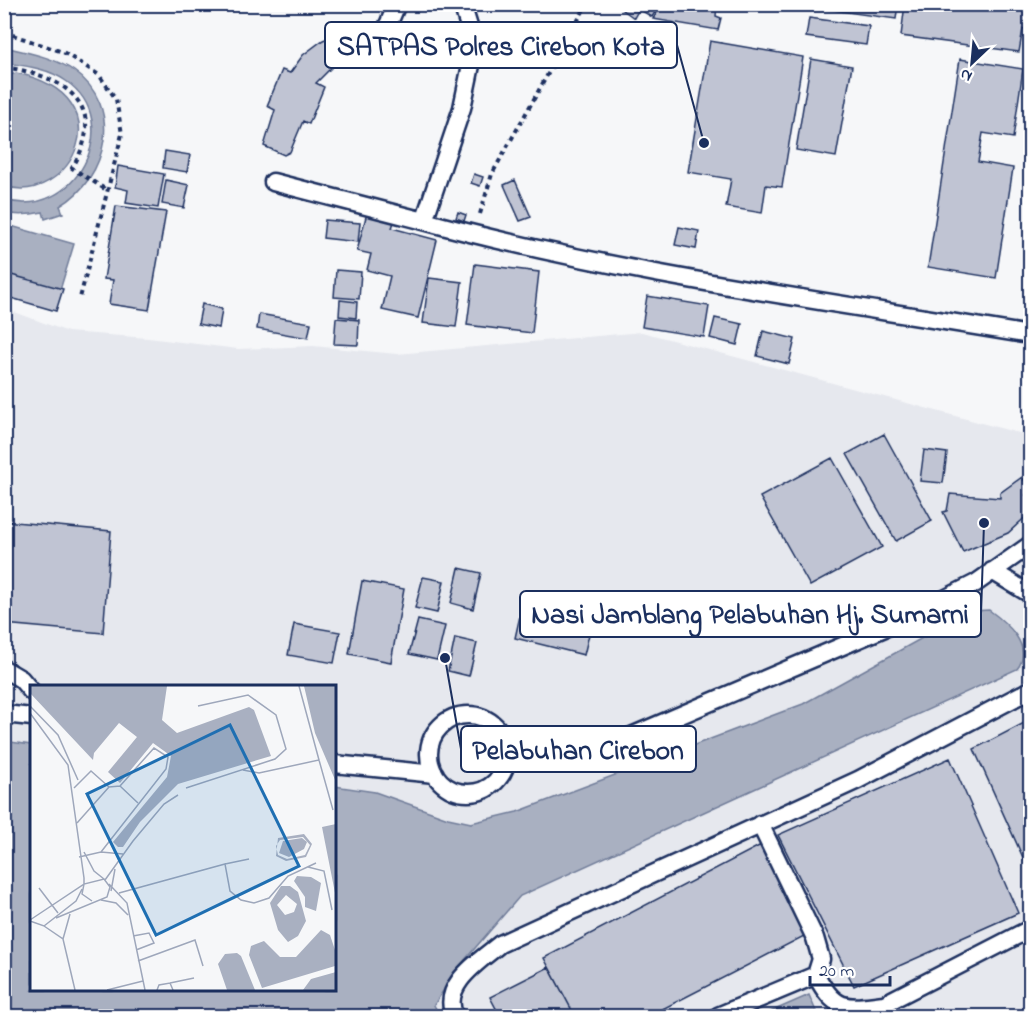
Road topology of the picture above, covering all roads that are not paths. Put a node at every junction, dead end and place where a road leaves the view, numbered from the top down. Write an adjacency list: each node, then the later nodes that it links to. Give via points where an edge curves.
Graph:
1 (397, 4): 3 (lane)
2 (462, 4): 5 (lane, via 475,46 462,108)
3 (385, 32)
4 (273, 182): 5 (lane)
5 (424, 222): 6 (lane, via 642,270)
6 (1030, 335)
7 (1030, 545): 8 (lane)
8 (992, 571): 9 (lane); 15 (lane, via 901,621 615,743)
9 (1030, 594)
10 (4, 669): 11 (lane)
11 (30, 690)
12 (1030, 690): 18 (lane, via 858,780)
13 (4, 714): 14 (lane)
14 (30, 717)
15 (507, 757): 17 (lane, via 498,780 478,792 453,790); 17 (lane, via 507,745 494,724 483,718 459,716 448,721 432,739 430,763)
16 (336, 764): 17 (lane)
17 (435, 774)
18 (760, 824): 20 (lane, via 816,938 821,959); 22 (lane, via 500,944 462,976 452,995)
19 (1030, 929): 21 (lane)
20 (816, 975): 21 (lane, via 828,998 852,1008); 23 (lane)
21 (886, 1010)
22 (455, 1017)
23 (718, 1017)

